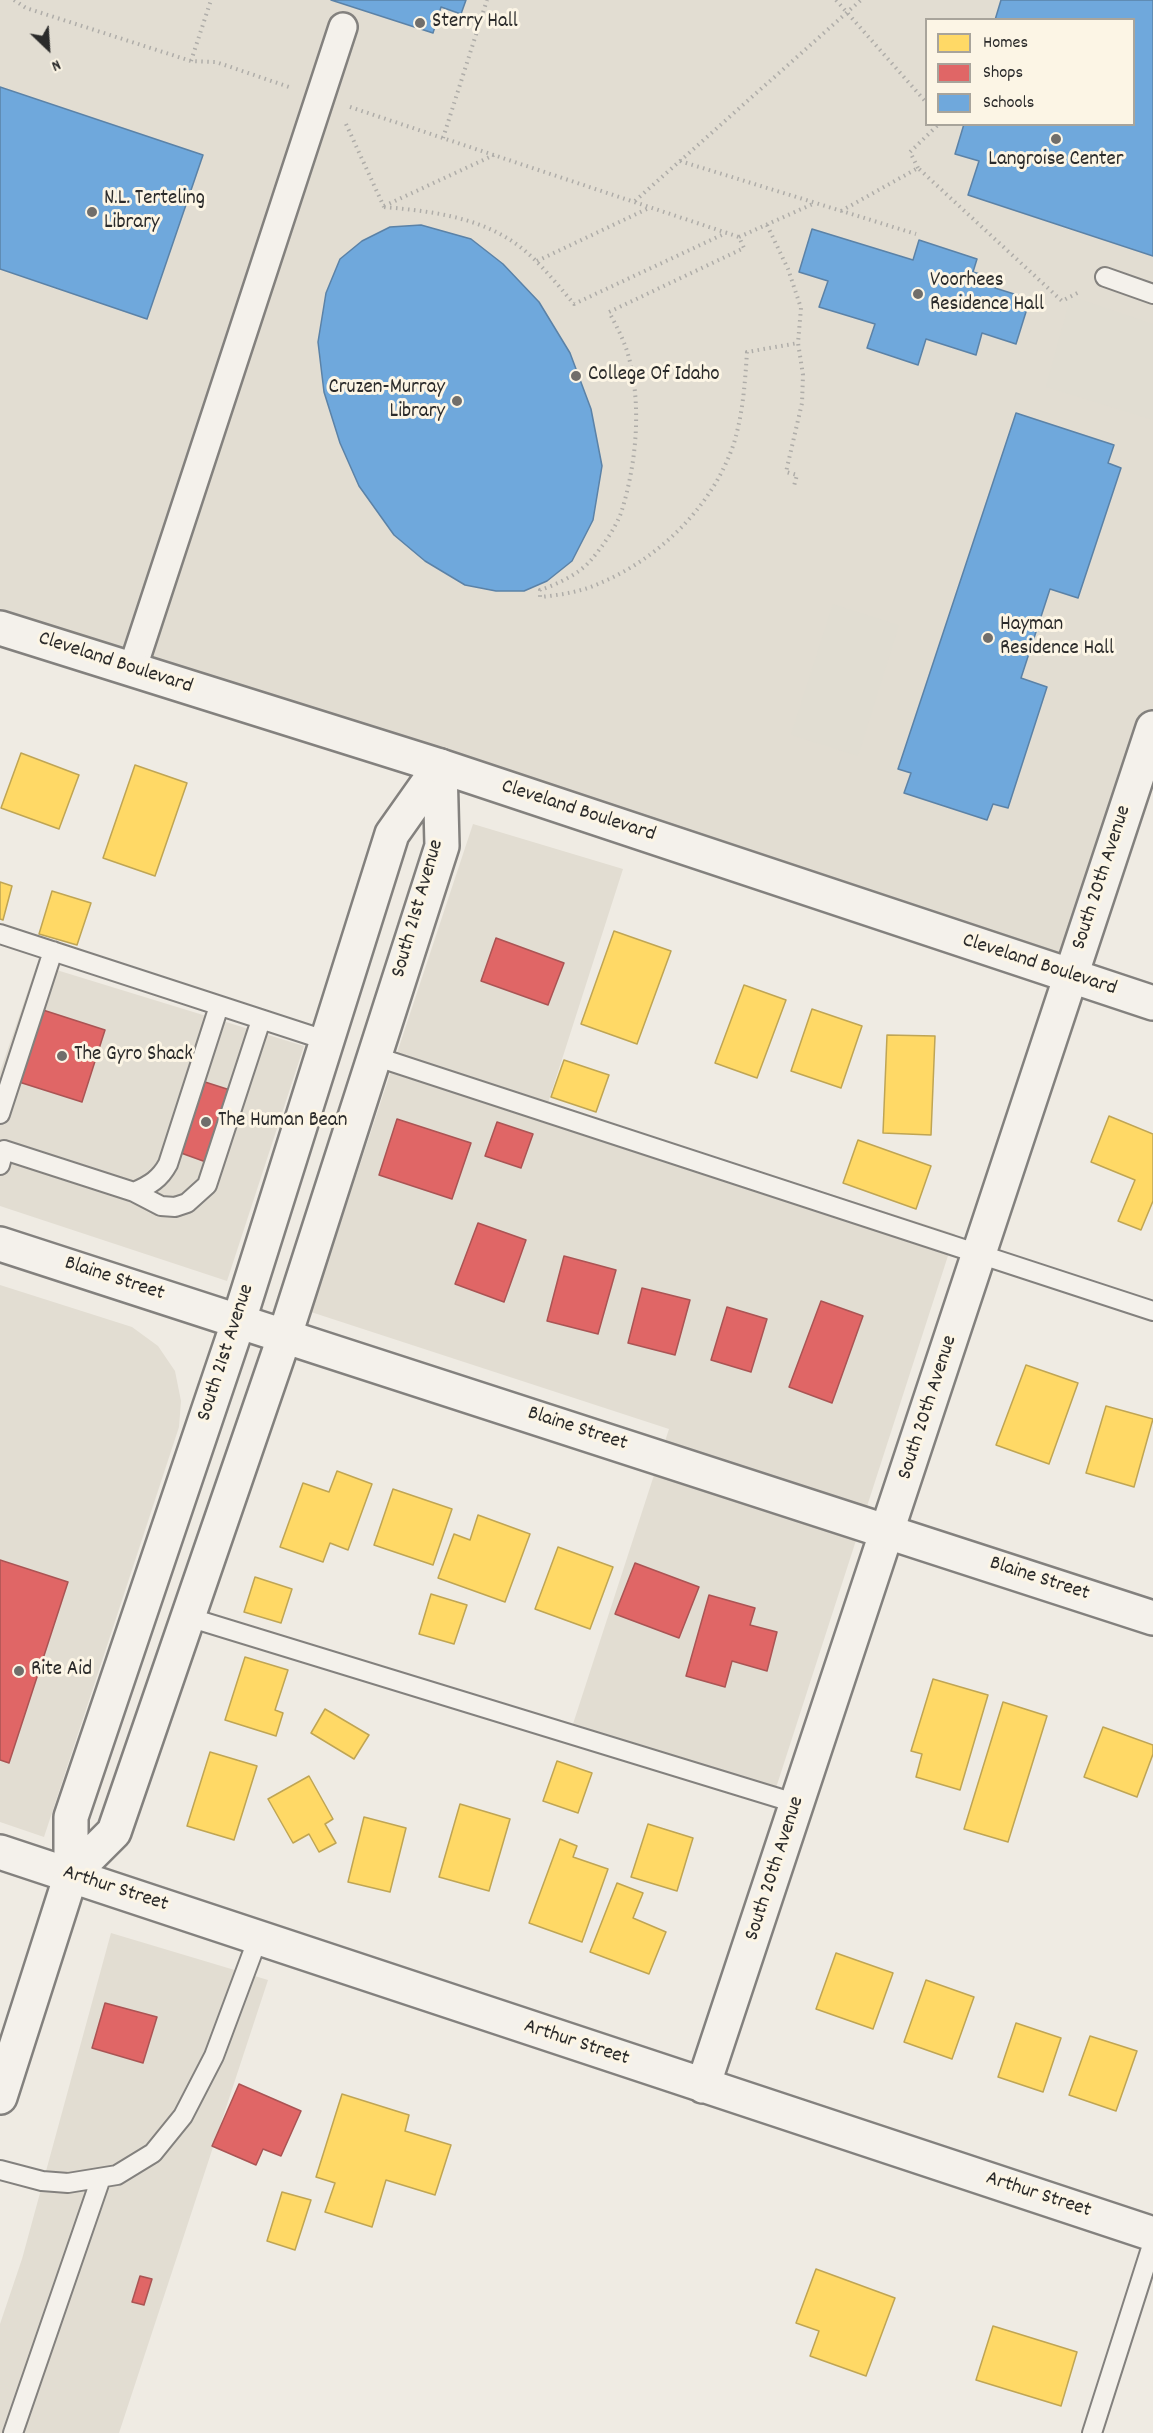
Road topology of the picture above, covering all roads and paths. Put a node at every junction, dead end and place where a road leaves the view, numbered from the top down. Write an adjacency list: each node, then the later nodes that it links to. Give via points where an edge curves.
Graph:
1 (14, 0): 8 (path, via 26,8)
2 (211, 0): 8 (path)
3 (487, 0): 12 (path)
4 (836, 0): 6 (path)
5 (861, 0): 6 (path)
6 (847, 12): 10 (path); 14 (path)
7 (343, 27): 9 (street)
8 (191, 61): 9 (path, via 216,62)
9 (328, 99): 12 (path); 18 (path); 31 (street)
10 (925, 100)
11 (937, 126): 15 (path, via 910,152)
12 (443, 138): 13 (path)
13 (495, 155): 16 (path); 18 (path)
14 (680, 161): 16 (path); 17 (path)
15 (918, 168): 20 (path); 26 (path, via 1062,301)
16 (635, 201): 19 (path)
17 (816, 203): 20 (path); 21 (path)
18 (384, 207): 25 (path, via 450,215 490,228)
19 (650, 208): 22 (path); 25 (path)
20 (841, 211): 23 (path)
21 (767, 225): 24 (path); 28 (path, via 801,308)
22 (726, 233): 24 (path); 25 (path, via 574,304)
23 (916, 234)
24 (739, 237): 28 (path, via 744,248 609,312 620,331 635,389 636,427 630,476 620,515 590,562 560,583 540,590 540,597 597,585 627,571 681,528 720,475 733,444 741,418 747,352)
25 (536, 261)
26 (1105, 277): 27 (lane)
27 (1153, 294)
28 (798, 343): 29 (path, via 802,403 786,472 797,475)
29 (794, 486)
30 (0, 627): 31 (main road, Cleveland Boulevard)
31 (132, 670): 33 (main road, Cleveland Boulevard)
32 (1153, 729): 36 (main road, South 20th Avenue)
33 (440, 766): 36 (main road, Cleveland Boulevard); 40 (main road, South 21st Avenue, via 392,834); 41 (main road, South 21st Avenue, via 442,846)
34 (0, 934): 35 (lane)
35 (53, 951): 38 (lane); 42 (lane)
36 (1070, 976): 37 (main road, Cleveland Boulevard); 46 (main road, South 20th Avenue)
37 (1153, 1003)
38 (219, 1005): 39 (lane); 44 (lane, via 168,1164 161,1176)
39 (261, 1020): 40 (lane); 44 (lane, via 207,1185 198,1196 175,1207 161,1206)
40 (328, 1041): 48 (main road, South 21st Avenue)
41 (374, 1056): 46 (lane); 49 (main road, South 21st Avenue)
42 (0, 1114)
43 (2, 1149): 44 (lane)
44 (134, 1192)
45 (0, 1244): 48 (main road, Blaine Street)
46 (979, 1254): 47 (lane); 50 (main road, South 20th Avenue)
47 (1153, 1311)
48 (239, 1320): 49 (main road, Blaine Street); 55 (main road, South 21st Avenue, via 71,1817)
49 (285, 1335): 50 (main road, Blaine Street); 51 (main road, South 21st Avenue)
50 (888, 1531): 52 (main road, Blaine Street); 53 (main road, South 20th Avenue)
51 (188, 1617): 53 (lane); 55 (main road, South 21st Avenue, via 114,1832)
52 (1153, 1618)
53 (798, 1804): 57 (main road, South 20th Avenue)
54 (0, 1852): 55 (main road, Arthur Street)
55 (71, 1875): 56 (main road, Arthur Street); 58 (main road, South 21st Avenue)
56 (258, 1938): 57 (main road, Arthur Street); 60 (lane, via 214,2056 183,2116 153,2153 117,2175)
57 (703, 2086): 61 (main road, Arthur Street)
58 (0, 2097)
59 (0, 2170): 60 (lane, via 42,2181 68,2183)
60 (101, 2178): 63 (lane)
61 (1153, 2234)
62 (1153, 2242): 64 (lane)
63 (13, 2433)
64 (1092, 2433)

